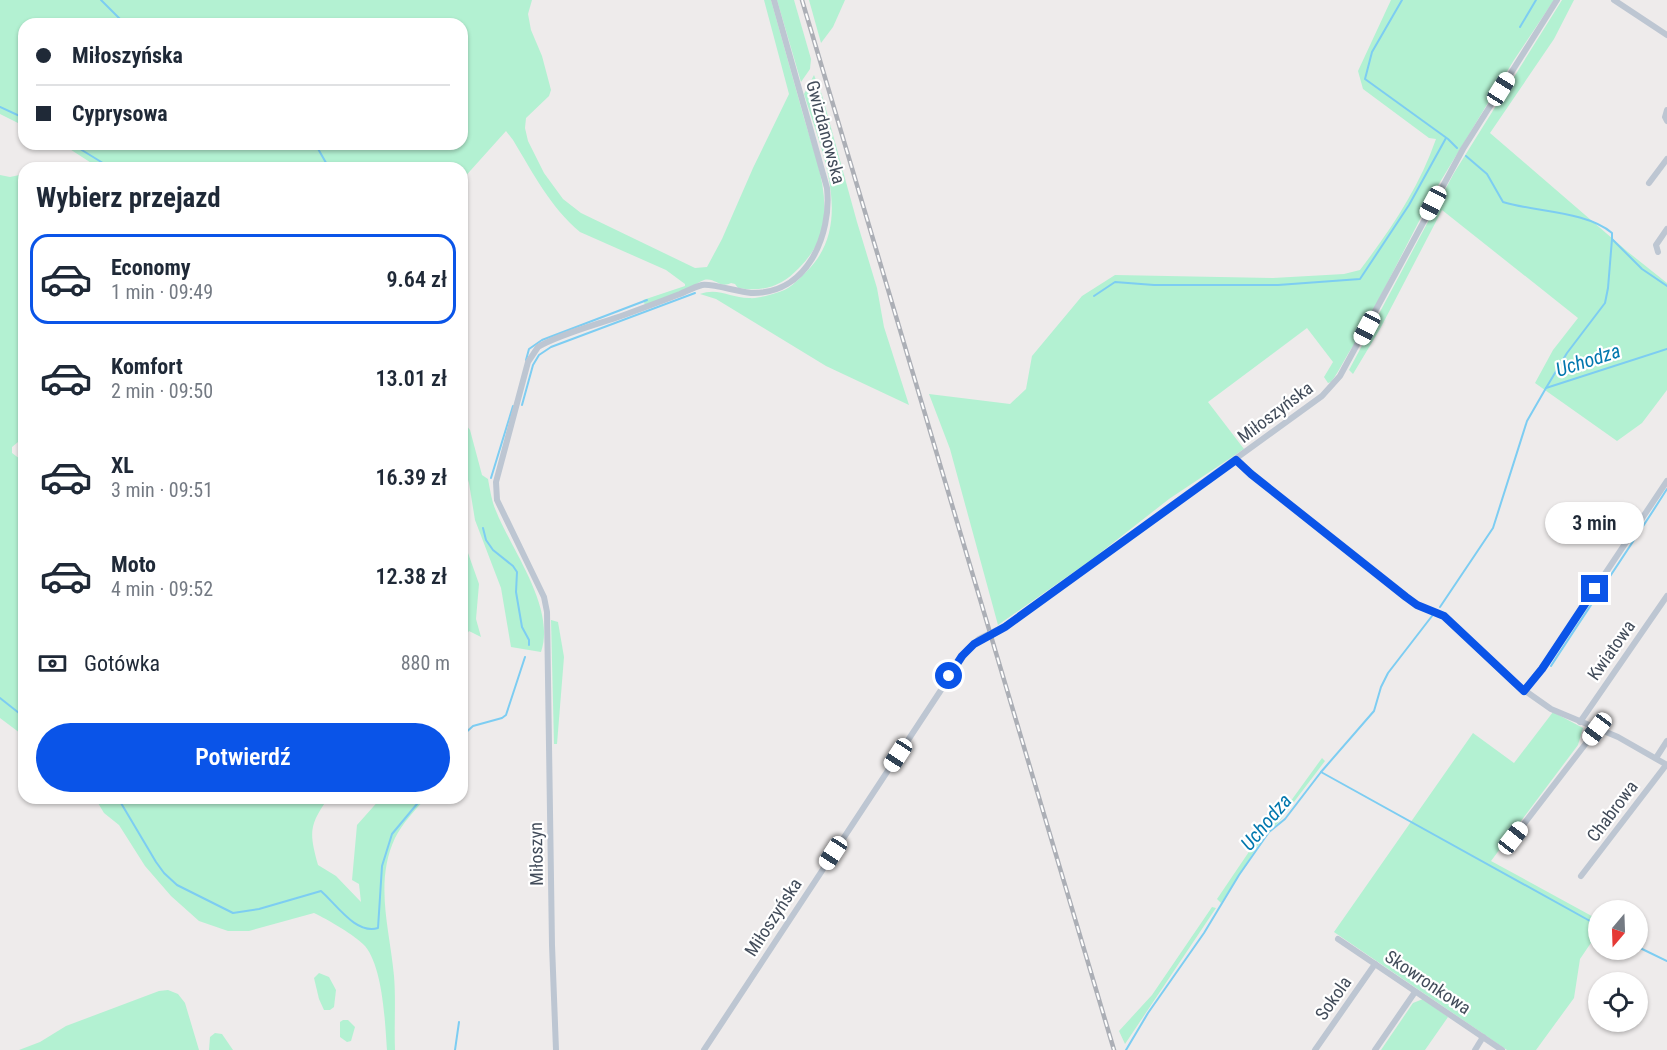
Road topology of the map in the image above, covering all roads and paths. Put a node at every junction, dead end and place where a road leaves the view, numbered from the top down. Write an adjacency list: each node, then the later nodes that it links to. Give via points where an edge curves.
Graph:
1 (774, 0): 11 (street, Gwizdanowska, via 827,188 826,228 808,264 781,286 750,293)
2 (1557, 0): 12 (street, Miłoszyńska, via 1463,149 1340,376 1322,396)
3 (1614, 0): 4 (street)
4 (1667, 35)
5 (1667, 110): 6 (street)
6 (1667, 121)
7 (1667, 159): 8 (street)
8 (1649, 183)
9 (1667, 229): 10 (street, via 1656,245)
10 (1658, 252)
11 (704, 284): 27 (street, Miłoszyn, via 535,350 528,362 496,482 500,507 544,597 547,612)
12 (1236, 460): 15 (street, via 1406,597 1444,616); 28 (street, Miłoszyńska, via 1005,627 968,649)
13 (1667, 481): 15 (street)
14 (1667, 596): 16 (street, Kwiatowa)
15 (1524, 691): 16 (street)
16 (1580, 722): 17 (street)
17 (1597, 729): 19 (street); 21 (street)
18 (1667, 741): 19 (street)
19 (1656, 758): 20 (street)
20 (1667, 765): 22 (street, Chabrowa)
21 (1513, 838)
22 (1581, 876)
23 (1338, 939): 24 (street, Skowronkowa)
24 (1375, 964): 25 (street, Skowronkowa); 29 (street, Sokola)
25 (1415, 992): 26 (street, Skowronkowa); 30 (street)
26 (1483, 1037): 31 (street); 32 (street, Skowronkowa)
27 (556, 1050)
28 (704, 1050)
29 (1315, 1050)
30 (1376, 1050)
31 (1475, 1050)
32 (1502, 1050)

